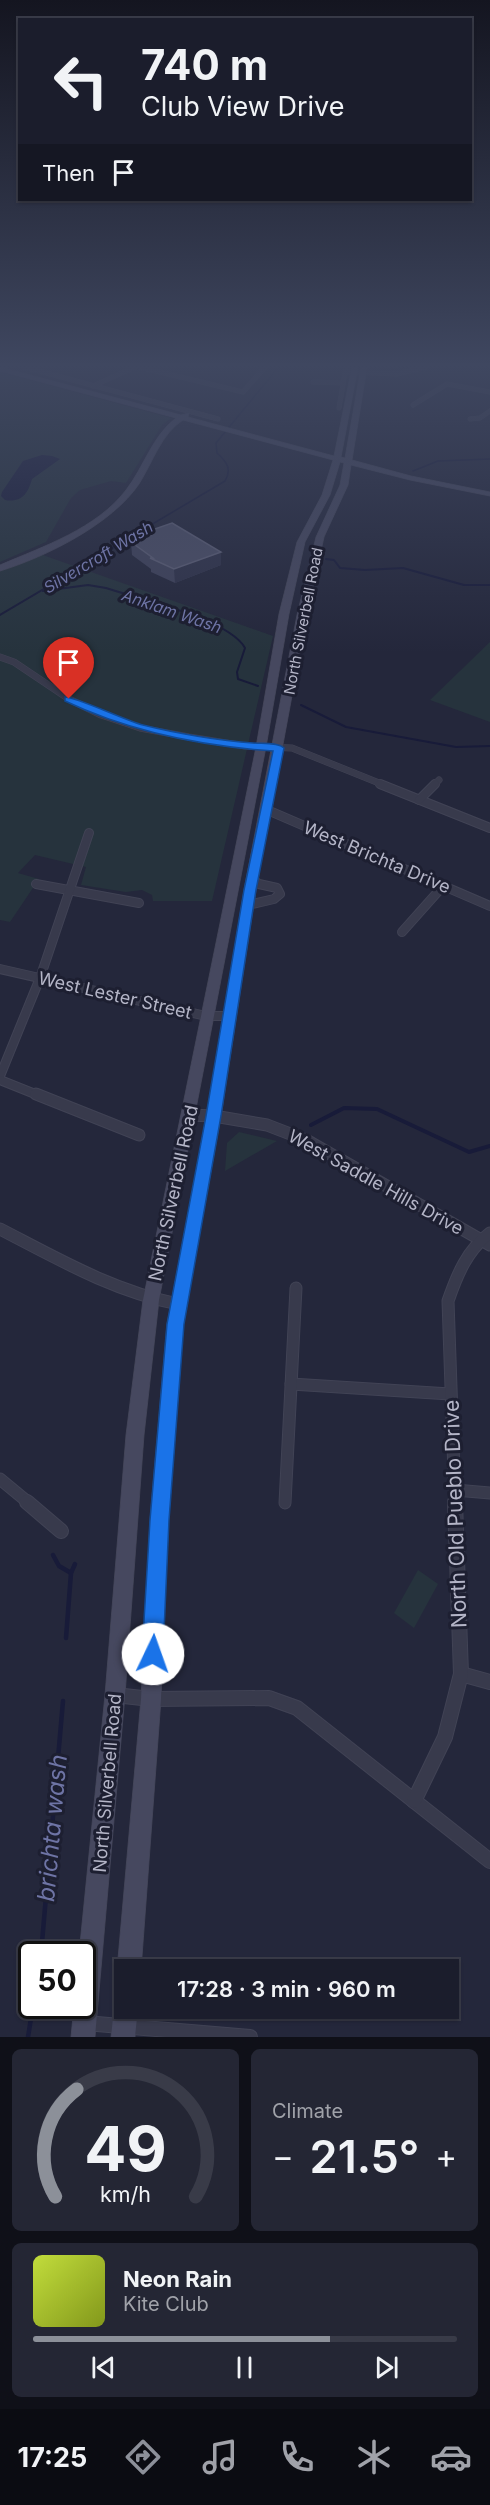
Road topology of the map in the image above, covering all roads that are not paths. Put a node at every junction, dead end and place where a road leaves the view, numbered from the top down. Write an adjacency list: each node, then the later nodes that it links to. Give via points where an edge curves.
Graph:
1 (148, 462): 6 (main road, via 113,509 78,531)
2 (341, 462): 8 (main road, North Silverbell Road, via 301,542)
3 (343, 462): 9 (main road, North Silverbell Road, via 344,485 320,537 302,615)
4 (357, 462): 5 (main road, via 414,479)
5 (490, 494)
6 (0, 568)
7 (0, 657): 8 (street, via 101,715 151,730)
8 (261, 747): 9 (street); 12 (main road, North Silverbell Road)
9 (279, 748): 11 (street, via 292,748); 12 (main road, North Silverbell Road)
10 (439, 780): 11 (street)
11 (419, 800): 13 (street)
12 (257, 808): 15 (main road, North Silverbell Road); 17 (street, West Brichta Drive); 25 (main road, North Silverbell Road)
13 (490, 828)
14 (90, 833): 18 (street)
15 (252, 879): 20 (main road, North Silverbell Road); 20 (street, via 277,888 280,894)
16 (36, 884): 18 (street)
17 (443, 886): 21 (street, West Brichta Drive); 22 (street)
18 (70, 891): 19 (street); 24 (street)
19 (140, 903)
20 (248, 905): 26 (main road, North Silverbell Road)
21 (490, 906)
22 (402, 932)
23 (0, 969): 24 (street, West Lester Street)
24 (40, 978): 25 (street, West Lester Street); 27 (street)
25 (206, 1016): 26 (street, West Lester Street); 28 (main road, North Silverbell Road)
26 (231, 1016): 29 (main road, North Silverbell Road)
27 (0, 1078): 30 (street)
28 (189, 1115): 29 (street, West Saddle Hills Drive); 34 (main road, North Silverbell Road)
29 (214, 1116): 32 (street, West Saddle Hills Drive, via 267,1125 306,1140); 35 (main road, North Silverbell Road)
30 (139, 1135)
31 (0, 1228): 34 (street, via 115,1287)
32 (486, 1239): 37 (street, North Old Pueblo Drive, via 456,1275 448,1302)
33 (296, 1288): 36 (street)
34 (151, 1300): 35 (street); 45 (main road, North Silverbell Road, via 135,1435)
35 (178, 1304): 46 (main road, North Silverbell Road, via 159,1520)
36 (291, 1384): 37 (street); 41 (street)
37 (450, 1394): 39 (street, North Old Pueblo Drive)
38 (0, 1479): 42 (street)
39 (455, 1490): 40 (street); 43 (street, North Old Pueblo Drive)
40 (490, 1493)
41 (285, 1503)
42 (61, 1531)
43 (462, 1674): 44 (street); 47 (street, North Old Pueblo Drive, via 445,1737)
44 (490, 1682)
45 (115, 1695): 46 (street); 51 (main road, North Silverbell Road)
46 (151, 1699): 47 (street, via 269,1698 297,1708); 49 (main road, North Silverbell Road)
47 (414, 1801): 48 (street)
48 (490, 1861)
49 (130, 1959)
50 (124, 2024): 51 (street); 52 (street)
51 (84, 2030)
52 (250, 2037)

